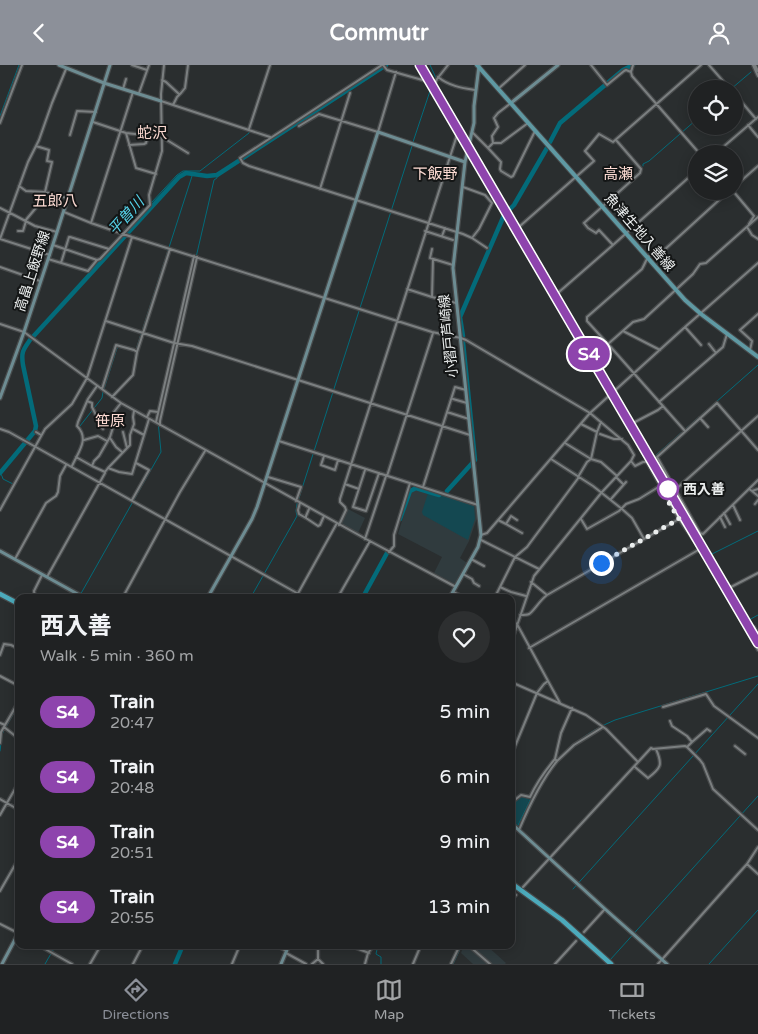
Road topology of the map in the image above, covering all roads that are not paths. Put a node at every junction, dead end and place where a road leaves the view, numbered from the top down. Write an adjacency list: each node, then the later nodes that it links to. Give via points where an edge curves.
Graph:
1 (22, 65): 49 (street)
2 (60, 65): 20 (street)
3 (110, 65): 30 (street, 高畠上飯野線)
4 (132, 65): 21 (street)
5 (149, 65): 21 (street)
6 (164, 65): 28 (street)
7 (188, 65): 38 (street, via 185,88)
8 (270, 65): 52 (street)
9 (382, 65): 23 (street); 61 (street)
10 (448, 65): 26 (street)
11 (525, 65): 32 (street)
12 (558, 65): 40 (street)
13 (591, 65): 24 (street, via 607,85 624,71)
14 (637, 65): 19 (street)
15 (701, 65): 42 (street)
16 (709, 65): 29 (street)
17 (754, 65): 22 (street); 25 (street)
18 (478, 66): 32 (main road, 魚津生地入善線); 34 (street, 小摺戸芦崎線)
19 (632, 66): 24 (street)
20 (67, 68): 30 (street); 68 (street)
21 (147, 70): 37 (street)
22 (758, 71)
23 (396, 72): 33 (street, via 426,81); 56 (street)
24 (631, 72): 42 (street)
25 (758, 76)
26 (438, 77): 33 (street); 34 (street, via 450,85)
27 (126, 79): 31 (street)
28 (162, 80): 38 (street); 39 (street)
29 (722, 80)
30 (104, 83): 31 (street); 44 (street, 高畠上飯野線)
31 (124, 89): 35 (street)
32 (498, 89): 40 (main road, 魚津生地入善線)
33 (432, 90): 71 (street, via 458,131)
34 (475, 90): 54 (street, 小摺戸芦崎線)
35 (133, 92): 37 (street); 53 (street)
36 (350, 93): 46 (street)
37 (139, 94): 39 (street)
38 (179, 95): 43 (street)
39 (161, 101): 43 (street); 60 (street)
40 (511, 103): 48 (main road, 魚津生地入善線); 64 (street, via 494,118 498,127 492,136)
41 (743, 103): 45 (street)
42 (657, 104): 63 (street); 66 (street)
43 (173, 105): 52 (street)
44 (96, 112): 47 (street, 高畠上飯野線); 58 (street, via 77,111)
45 (757, 118): 50 (street)
46 (342, 121): 51 (street, via 317,114); 56 (street); 80 (street)
47 (93, 122): 53 (street); 82 (street, 高畠上飯野線)
48 (528, 122): 55 (main road, 魚津生地入善線); 64 (street, via 501,143)
49 (0, 123)
50 (748, 125): 62 (street); 67 (street)
51 (298, 126)
52 (249, 129): 61 (street)
53 (120, 131): 57 (street); 92 (street)
54 (472, 131): 69 (street); 72 (street, 小摺戸芦崎線)
55 (535, 131): 69 (street, via 511,177 501,171 501,162); 75 (main road, 魚津生地入善線)
56 (378, 132): 71 (street); 83 (street)
57 (126, 133): 59 (street); 65 (street)
58 (70, 135)
59 (148, 135): 60 (street); 65 (street, via 146,143)
60 (162, 137): 70 (street); 74 (street)
61 (272, 137): 80 (street, via 240,158 243,163)
62 (758, 137)
63 (616, 140): 75 (street, via 613,142 599,134 585,151 594,161); 86 (street, via 641,169 637,177)
64 (493, 143): 69 (street)
65 (129, 145): 74 (street, via 136,168)
66 (692, 145)
67 (726, 145)
68 (36, 146): 78 (street); 81 (street, via 49,150 47,161 52,163)
69 (488, 148)
70 (188, 153)
71 (449, 157): 72 (street); 93 (street)
72 (465, 162): 79 (street, 小摺戸芦崎線)
73 (758, 166): 77 (street)
74 (156, 174): 101 (street, via 150,205)
75 (576, 176): 86 (main road, 魚津生地入善線); 94 (street)
76 (688, 178): 102 (street)
77 (743, 179)
78 (19, 186): 81 (street, via 26,191); 88 (street)
79 (463, 187): 99 (street, 小摺戸芦崎線); 105 (street, via 485,195 492,203)
80 (320, 189): 83 (street)
81 (45, 192): 82 (street); 91 (street, via 44,198)
82 (68, 199): 89 (street, 高畠上飯野線)
83 (356, 199): 93 (street); 130 (street)
84 (719, 200): 118 (street, via 662,252)
85 (740, 200): 95 (street, via 754,217)
86 (602, 206): 102 (main road, 魚津生地入善線); 110 (street, via 584,223 596,233 599,230)
87 (0, 208): 88 (street)
88 (9, 212): 91 (street); 106 (street)
89 (64, 212): 92 (street); 100 (street, 高畠上飯野線)
90 (758, 217): 95 (street)
91 (25, 221): 97 (street, via 24,231); 100 (street)
92 (90, 223): 101 (street)
93 (428, 223): 96 (street); 98 (street)
94 (520, 226)
95 (747, 227): 107 (street); 127 (street, via 706,263 700,264)
96 (445, 228): 99 (street); 104 (street)
97 (18, 231)
98 (425, 231): 104 (street); 126 (street)
99 (457, 232): 105 (street); 123 (street, 小摺戸芦崎線)
100 (57, 233): 109 (street, 高畠上飯野線)
101 (123, 233): 103 (street); 112 (street)
102 (626, 233): 110 (street); 118 (main road, 魚津生地入善線)
103 (132, 237): 113 (street); 135 (street)
104 (442, 237): 108 (street)
105 (472, 238): 111 (street)
106 (0, 239): 116 (street)
107 (758, 239)
108 (453, 240)
109 (53, 245): 115 (street); 116 (street, 高畠上飯野線)
110 (613, 245): 128 (street)
111 (486, 248)
112 (109, 249): 115 (street, via 69,237); 120 (street)
113 (170, 249): 117 (street); 141 (street)
114 (432, 249): 119 (street, via 430,259)
115 (65, 250): 120 (street); 121 (street)
116 (49, 257): 121 (street); 125 (street, 高畠上飯野線)
117 (196, 257): 130 (street); 144 (street)
118 (647, 257): 127 (main road, 魚津生地入善線); 145 (street, via 642,269 587,317)
119 (433, 259): 123 (street); 129 (street)
120 (98, 260): 121 (street, via 88,271)
121 (61, 263)
122 (758, 263): 132 (street)
123 (453, 265): 131 (street, 小摺戸芦崎線)
124 (0, 267): 125 (street)
125 (41, 281): 139 (street, 高畠上飯野線)
126 (407, 289): 129 (street); 134 (street)
127 (676, 290): 132 (main road, 魚津生地入善線); 138 (street, via 644,319 633,322)
128 (559, 292)
129 (432, 297): 131 (street)
130 (324, 298): 134 (street); 155 (street)
131 (456, 303): 143 (street, 小摺戸芦崎線)
132 (701, 314): 137 (street); 142 (main road, 魚津生地入善線)
133 (758, 314): 149 (street, via 740,330 752,341)
134 (397, 320): 140 (street); 166 (street)
135 (106, 321): 141 (street); 154 (street)
136 (0, 324): 139 (street)
137 (685, 327): 147 (street); 148 (street)
138 (623, 331): 145 (street); 148 (street)
139 (24, 332): 154 (street); 160 (street, 高畠上飯野線)
140 (433, 332): 143 (street); 172 (street)
141 (143, 333): 144 (street); 150 (street)
142 (727, 333): 149 (main road, 魚津生地入善線); 151 (street, via 723,347)
143 (461, 338): 158 (street, 小摺戸芦崎線); 171 (street)
144 (176, 343): 155 (street); 170 (street); 181 (street)
145 (608, 344): 153 (street)
146 (709, 344): 151 (street)
147 (701, 345)
148 (660, 350): 153 (street)
149 (750, 350): 152 (main road, 魚津生地入善線)
150 (138, 352): 157 (street, via 116,345); 159 (street, via 134,375)
151 (716, 353): 163 (street)
152 (758, 357)
153 (634, 374): 163 (street); 171 (street)
154 (87, 378): 156 (street); 192 (street, via 72,404)
155 (298, 380): 166 (street); 198 (street)
156 (97, 386): 157 (street); 162 (street)
157 (102, 390): 159 (street)
158 (466, 390): 161 (street, via 456,387); 165 (street, 小摺戸芦崎線)
159 (112, 397): 164 (street)
160 (0, 398)
161 (452, 399): 165 (street); 169 (street)
162 (87, 401): 185 (street, via 92,403); 197 (street, via 77,426)
163 (659, 402): 167 (street)
164 (121, 403): 168 (street); 195 (street, via 114,412)
165 (467, 403): 176 (street, 小摺戸芦崎線)
166 (370, 404): 172 (street); 214 (street)
167 (663, 406): 179 (street); 187 (street)
168 (134, 411): 174 (street); 186 (street)
169 (447, 412): 176 (street); 182 (street)
170 (158, 413): 174 (street, via 150,411); 177 (street)
171 (590, 413): 178 (street); 180 (street)
172 (406, 415): 182 (street); 221 (street)
173 (758, 416): 188 (street)
174 (148, 418): 177 (street); 193 (street)
175 (700, 418): 183 (street); 187 (street); 188 (street, via 717,403)
176 (469, 419): 194 (street, 小摺戸芦崎線)
177 (156, 422): 181 (street)
178 (601, 422): 191 (street); 196 (street)
179 (635, 422)
180 (581, 424): 191 (street); 200 (street)
181 (160, 425): 204 (street)
182 (443, 427): 194 (street); 230 (street)
183 (708, 427)
184 (0, 429): 201 (street)
185 (103, 429)
186 (132, 429): 193 (street); 202 (street)
187 (685, 431): 235 (street, via 657,457)
188 (741, 431): 203 (street); 235 (street)
189 (36, 432): 192 (street)
190 (122, 432): 202 (street)
191 (599, 433): 196 (street); 209 (street)
192 (41, 435): 201 (street)
193 (144, 435): 212 (street)
194 (470, 435): 245 (street, 小摺戸芦崎線)
195 (110, 438): 199 (street); 205 (street)
196 (622, 439): 211 (street, via 634,455)
197 (84, 440): 199 (street, via 98,436); 207 (street)
198 (279, 441): 206 (street); 223 (street)
199 (108, 442): 216 (street)
200 (565, 443): 208 (street); 209 (street)
201 (35, 447): 213 (street); 249 (street)
202 (127, 448): 205 (street)
203 (758, 450)
204 (205, 451): 228 (street); 257 (street)
205 (122, 452): 217 (street)
206 (324, 455): 210 (street); 210 (street, via 321,465 335,470)
207 (76, 457): 215 (street); 216 (street)
208 (551, 459): 224 (street); 258 (street)
209 (591, 459): 222 (street, via 601,462); 224 (street)
210 (338, 460): 214 (street)
211 (631, 461): 222 (street); 231 (street, via 635,466 647,462)
212 (136, 463): 217 (street, via 132,474); 241 (street, via 149,470)
213 (67, 464): 215 (street); 276 (street, via 60,476 56,496 46,503)
214 (351, 464): 218 (street); 229 (street)
215 (72, 467): 226 (street)
216 (92, 467): 219 (street)
217 (108, 468): 219 (street)
218 (365, 469): 220 (street); 232 (street)
219 (105, 472): 226 (street)
220 (379, 473): 221 (street); 232 (street, via 366,511 353,507)
221 (387, 476): 227 (street); 267 (street)
222 (616, 476): 237 (street); 240 (street, via 625,483)
223 (267, 477): 228 (street); 242 (street, via 302,487)
224 (578, 477): 237 (street); 275 (street, via 527,547)
225 (758, 479): 233 (street)
226 (100, 483): 241 (street); 283 (street)
227 (410, 483): 230 (street); 273 (street, via 394,535 394,546)
228 (265, 484): 242 (street); 274 (street, via 252,519)
229 (345, 484): 232 (street); 260 (street, via 340,502 346,510)
230 (423, 487): 245 (street)
231 (660, 487): 238 (street); 248 (street, via 629,502)
232 (359, 489)
233 (749, 489): 236 (street); 246 (street)
234 (758, 489): 236 (street)
235 (675, 490): 252 (street, via 700,533 703,534)
236 (752, 491): 239 (street)
237 (602, 492): 240 (street); 254 (street)
238 (663, 493): 256 (street); 263 (street)
239 (758, 498): 244 (street)
240 (610, 499): 248 (street)
241 (132, 501): 257 (street)
242 (296, 501): 243 (street)
243 (300, 503): 247 (street); 253 (street, via 299,514)
244 (755, 504)
245 (478, 505): 266 (street, 小摺戸芦崎線)
246 (733, 505): 250 (street); 259 (street)
247 (310, 509): 251 (street); 253 (street)
248 (622, 509): 254 (street, via 587,529); 268 (street, via 632,518)
249 (0, 511)
250 (724, 513): 252 (street); 262 (street)
251 (324, 516): 253 (street, via 320,525); 260 (street)
252 (720, 517): 264 (street)
253 (306, 518)
254 (581, 518): 279 (street)
255 (517, 519): 261 (street, via 511,516)
256 (679, 519): 263 (street); 268 (street)
257 (166, 520): 274 (street); 293 (street)
258 (498, 520): 261 (street); 266 (street)
259 (740, 520)
260 (338, 524): 267 (street); 295 (street)
261 (506, 524): 265 (street)
262 (730, 524)
263 (683, 525): 271 (street)
264 (725, 527)
265 (522, 533)
266 (481, 535): 269 (street, 小摺戸芦崎線)
267 (365, 539): 270 (street)
268 (644, 539): 299 (street)
269 (480, 540): 275 (street); 277 (street, 小摺戸芦崎線)
270 (370, 541): 273 (street); 296 (street)
271 (700, 549): 305 (street); 308 (street)
272 (0, 551): 276 (street)
273 (389, 552): 286 (street)
274 (231, 557): 294 (street); 295 (street)
275 (515, 557): 279 (street); 287 (street)
276 (15, 559): 282 (street)
277 (471, 559): 278 (street); 281 (street, 小摺戸芦崎線)
278 (484, 566)
279 (539, 569): 284 (street)
280 (758, 573): 288 (street)
281 (463, 574): 285 (street); 286 (street, 小摺戸芦崎線)
282 (42, 575): 283 (street); 291 (street)
283 (47, 577): 292 (street)
284 (531, 582): 299 (street); 300 (street)
285 (479, 586)
286 (456, 587): 289 (street, 小摺戸芦崎線)
287 (500, 587): 298 (street); 300 (street)
288 (731, 587)
289 (453, 592): 297 (street)
290 (0, 593): 301 (highway)
291 (34, 594)
292 (78, 594)
293 (125, 594)
294 (210, 594)
295 (298, 594)
296 (340, 594)
297 (457, 594)
298 (496, 594)
299 (547, 595): 302 (street, via 528,615)
300 (526, 597): 302 (street)
301 (15, 602)
302 (520, 615): 303 (street)
303 (517, 624): 304 (street); 308 (street)
304 (515, 630)
305 (747, 631): 306 (street, via 754,627); 309 (street)
306 (758, 634)
307 (15, 647): 310 (street, via 4,644)
308 (529, 649): 312 (street)
309 (758, 650)
310 (0, 655)
311 (0, 676): 313 (street)
312 (548, 681): 315 (street); 316 (street)
313 (15, 684)
314 (515, 684): 315 (street)
315 (538, 693): 316 (street); 330 (street)
316 (560, 703): 319 (street)
317 (663, 707): 326 (street, via 706,694 714,706)
318 (15, 708): 322 (street)
319 (572, 708): 323 (street); 334 (street, via 561,733)
320 (670, 721): 328 (street)
321 (0, 723): 322 (street)
322 (4, 726): 325 (street); 327 (street)
323 (603, 727): 334 (street); 335 (street)
324 (710, 731): 328 (street, via 706,729)
325 (15, 736)
326 (758, 738)
327 (0, 743)
328 (692, 743): 331 (street)
329 (735, 746): 333 (street)
330 (515, 747)
331 (687, 747): 332 (street); 345 (street, via 703,764 713,789)
332 (656, 749): 335 (street, via 651,748); 336 (street, via 660,768 648,779)
333 (745, 754)
334 (556, 760): 339 (street, via 540,778 530,797 521,795); 344 (street, via 539,786)
335 (638, 763): 336 (street)
336 (634, 767): 347 (street)
337 (15, 789): 340 (street)
338 (0, 799): 340 (street)
339 (515, 800)
340 (7, 803): 341 (street); 342 (street)
341 (15, 808)
342 (0, 815)
343 (515, 826): 344 (street)
344 (519, 830): 347 (street)
345 (758, 830)
346 (758, 847): 348 (street)
347 (550, 859): 352 (street); 354 (street)
348 (747, 864): 350 (street); 375 (street)
349 (15, 865): 353 (street)
350 (758, 874)
351 (515, 886): 390 (highway, via 562,920)
352 (523, 887)
353 (0, 891)
354 (605, 909): 357 (street); 375 (street)
355 (0, 923): 356 (street)
356 (15, 931)
357 (584, 932)
358 (15, 939): 376 (street)
359 (576, 941): 389 (street)
360 (45, 949): 377 (street)
361 (99, 949): 378 (street)
362 (141, 949): 379 (street)
363 (238, 949): 380 (street)
364 (281, 949): 372 (street)
365 (287, 949): 372 (street)
366 (318, 949): 374 (street)
367 (358, 949): 373 (street)
368 (371, 949): 373 (street)
369 (419, 949): 386 (street)
370 (458, 949): 387 (street)
371 (474, 949): 388 (street)
372 (286, 952): 381 (street); 382 (street)
373 (369, 953): 385 (street)
374 (318, 959): 383 (street); 384 (street)
375 (662, 960): 391 (street); 392 (street)
376 (2, 964)
377 (72, 964)
378 (90, 964)
379 (133, 964)
380 (232, 964)
381 (281, 964)
382 (306, 964)
383 (312, 964)
384 (323, 964)
385 (365, 964)
386 (413, 964)
387 (451, 964)
388 (490, 964)
389 (556, 964)
390 (611, 964)
391 (658, 964)
392 (667, 964)

